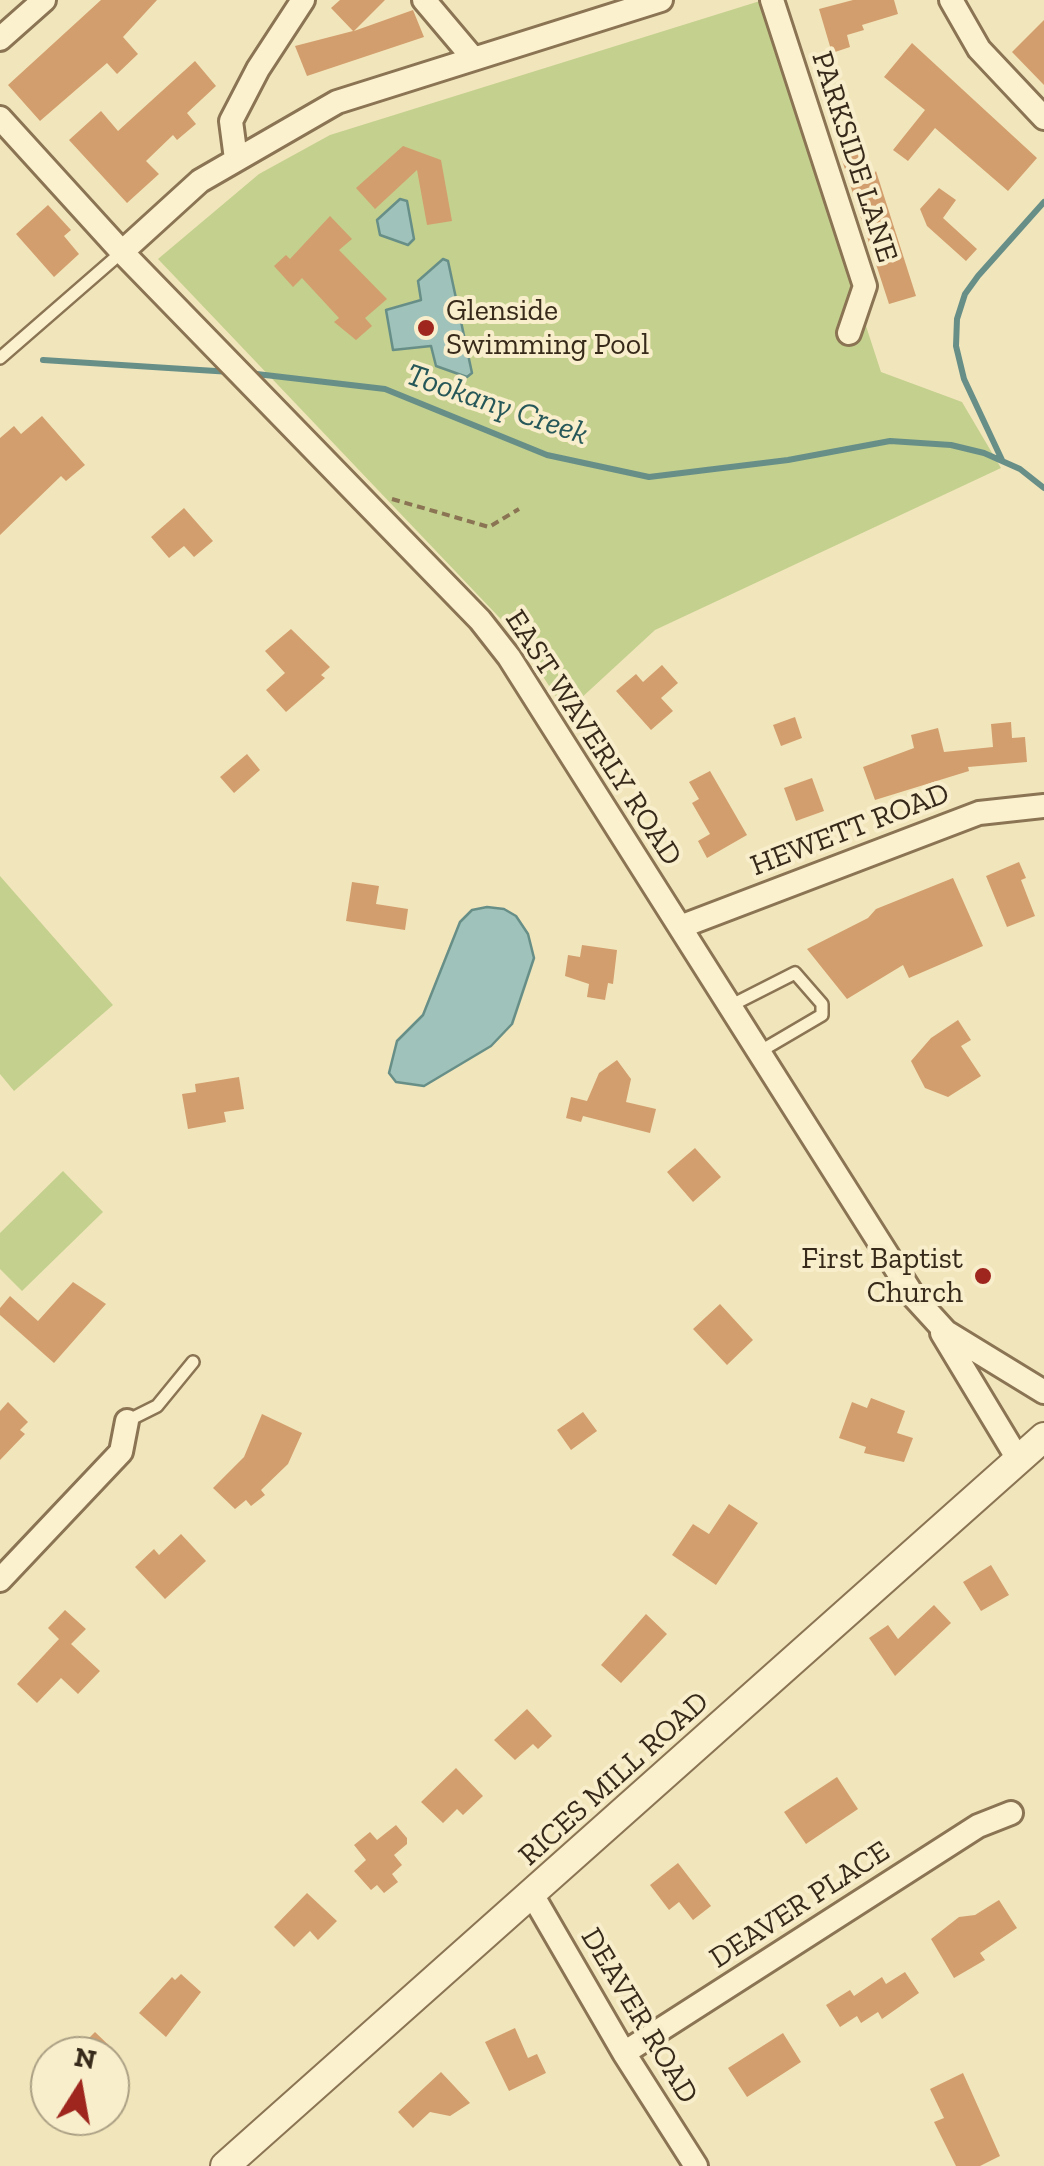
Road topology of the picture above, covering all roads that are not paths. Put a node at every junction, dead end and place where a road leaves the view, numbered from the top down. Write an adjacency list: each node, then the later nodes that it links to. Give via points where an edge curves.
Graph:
1 (44, 0): 7 (street)
2 (303, 0): 11 (street, via 231,121)
3 (424, 0): 8 (street)
4 (661, 0): 8 (street)
5 (772, 0): 13 (street, PARKSIDE LANE, via 864,286)
6 (951, 0): 10 (street, via 979,49)
7 (0, 39)
8 (472, 58): 11 (street, via 338,102)
9 (0, 118): 12 (street, EAST WAVERLY ROAD)
10 (1044, 118)
11 (236, 159): 12 (street, via 200,181)
12 (122, 252): 14 (lane); 16 (street, EAST WAVERLY ROAD, via 493,636)
13 (849, 333)
14 (0, 358)
15 (1044, 806): 16 (street, HEWETT ROAD, via 978,814)
16 (680, 927): 17 (street, EAST WAVERLY ROAD)
17 (730, 1006): 18 (street, EAST WAVERLY ROAD); 18 (lane, via 795,973 822,1004 822,1015)
18 (760, 1052): 19 (street, EAST WAVERLY ROAD)
19 (935, 1322): 21 (street, EAST WAVERLY ROAD); 24 (street, EAST WAVERLY ROAD)
20 (193, 1362): 22 (lane, via 157,1406)
21 (1044, 1392)
22 (128, 1421): 25 (street, via 121,1452)
23 (1044, 1437): 24 (street, RICES MILL ROAD)
24 (1018, 1459): 27 (street, RICES MILL ROAD)
25 (0, 1580)
26 (1011, 1812): 28 (street, DEAVER PLACE, via 978,1826)
27 (533, 1896): 28 (street, DEAVER ROAD); 29 (street, RICES MILL ROAD)
28 (624, 2053): 30 (street, DEAVER ROAD)
29 (224, 2166)
30 (696, 2166)

